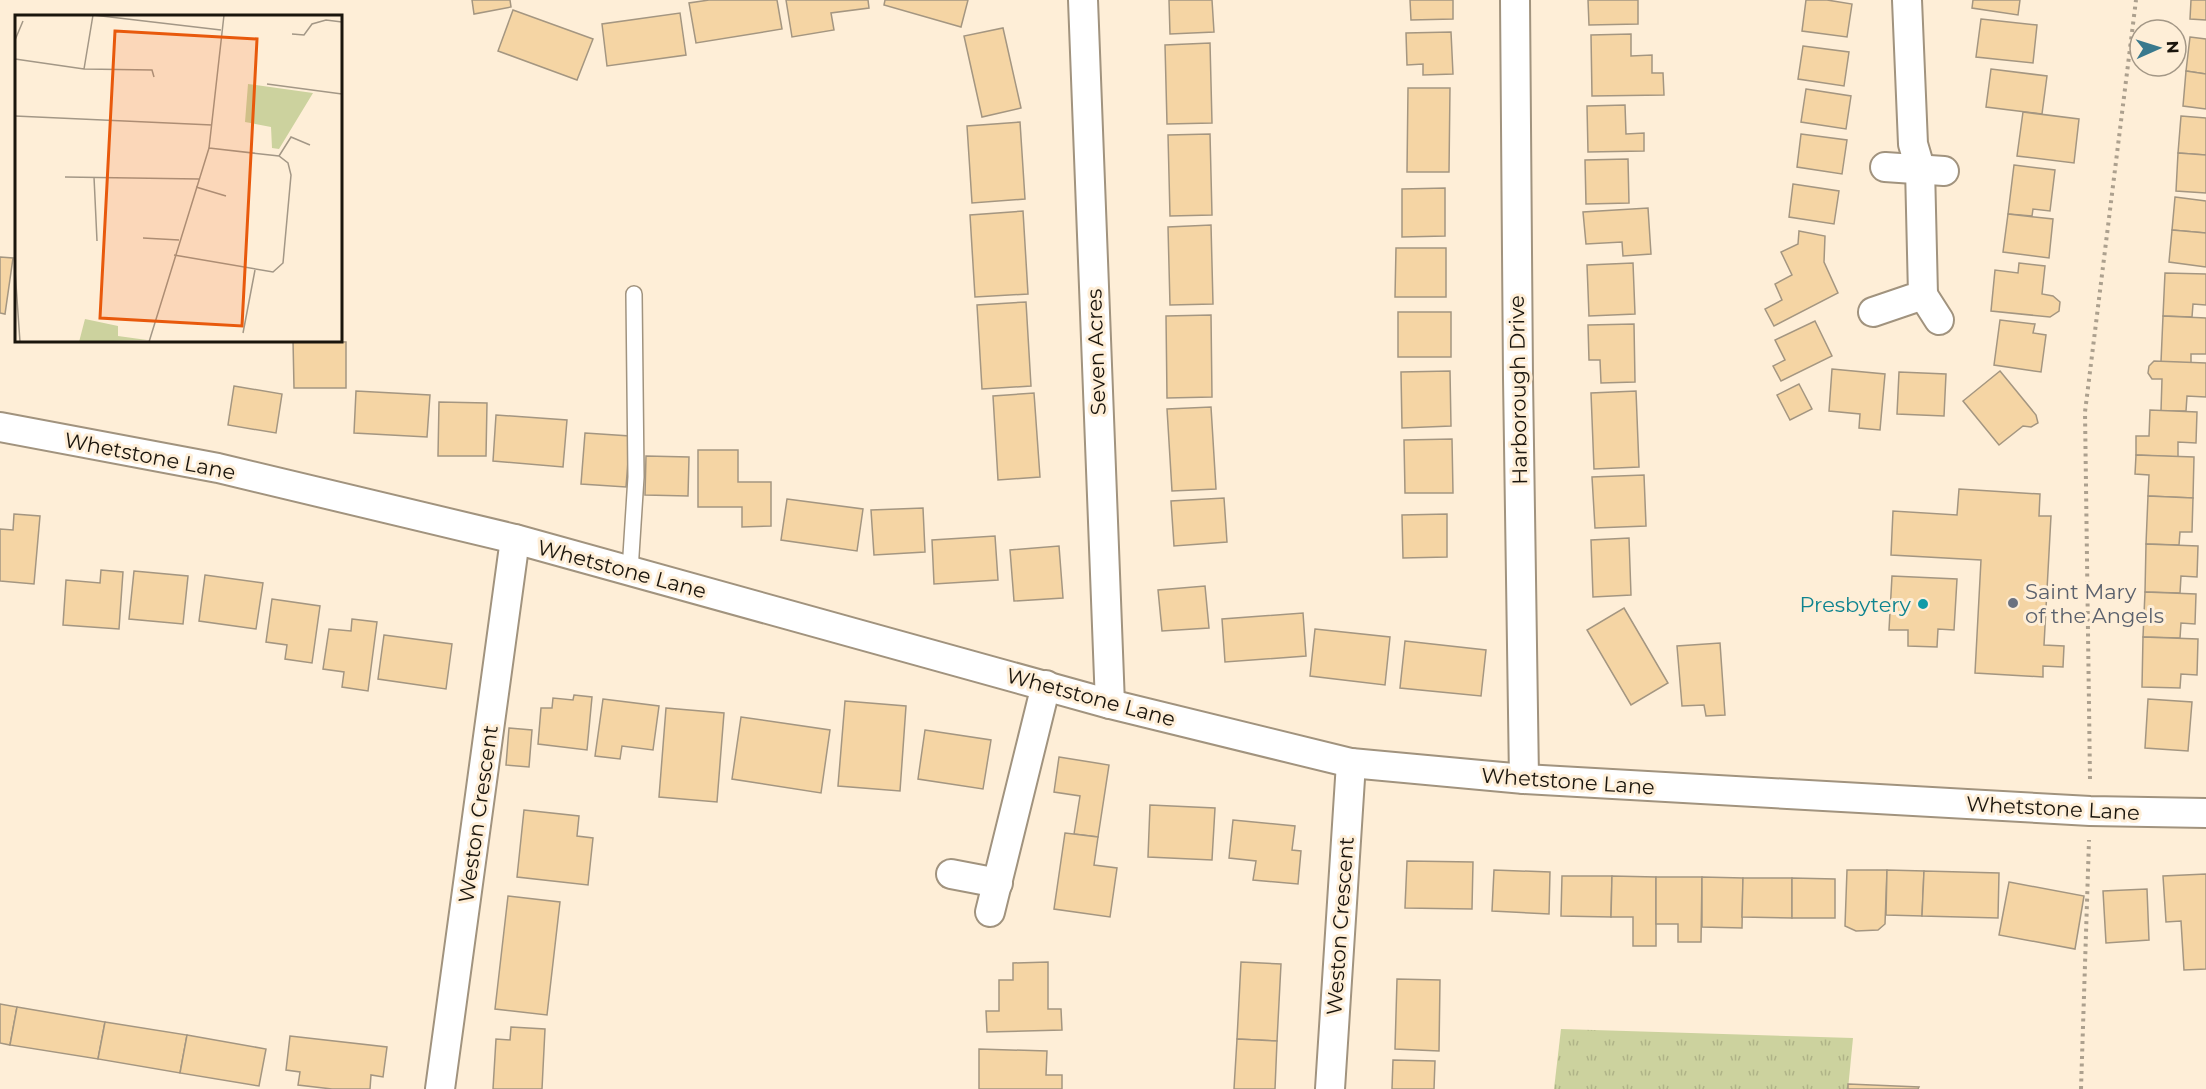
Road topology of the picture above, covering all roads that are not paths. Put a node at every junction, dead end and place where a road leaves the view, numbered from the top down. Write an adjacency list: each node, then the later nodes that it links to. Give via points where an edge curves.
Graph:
1 (1083, 0): 14 (street, Seven Acres)
2 (1515, 0): 16 (street, Harborough Drive)
3 (1907, 0): 5 (street, via 1913,144)
4 (1885, 167): 5 (street)
5 (1932, 169): 7 (street)
6 (634, 294): 12 (lane, via 636,477)
7 (1923, 296): 8 (street); 9 (street)
8 (1873, 312)
9 (1939, 320)
10 (0, 427): 11 (street, Whetstone Lane, via 218,468)
11 (515, 539): 12 (street, Whetstone Lane); 21 (street, Weston Crescent)
12 (630, 571): 13 (street, Whetstone Lane)
13 (1046, 686): 14 (street, Whetstone Lane); 19 (street)
14 (1110, 704): 15 (street, Whetstone Lane)
15 (1350, 763): 16 (street, Whetstone Lane); 22 (street, Weston Crescent)
16 (1524, 779): 17 (street, Whetstone Lane, via 2090,811)
17 (2206, 813)
18 (951, 874): 19 (street)
19 (998, 883): 20 (street)
20 (990, 912)
21 (440, 1089)
22 (1330, 1089)

